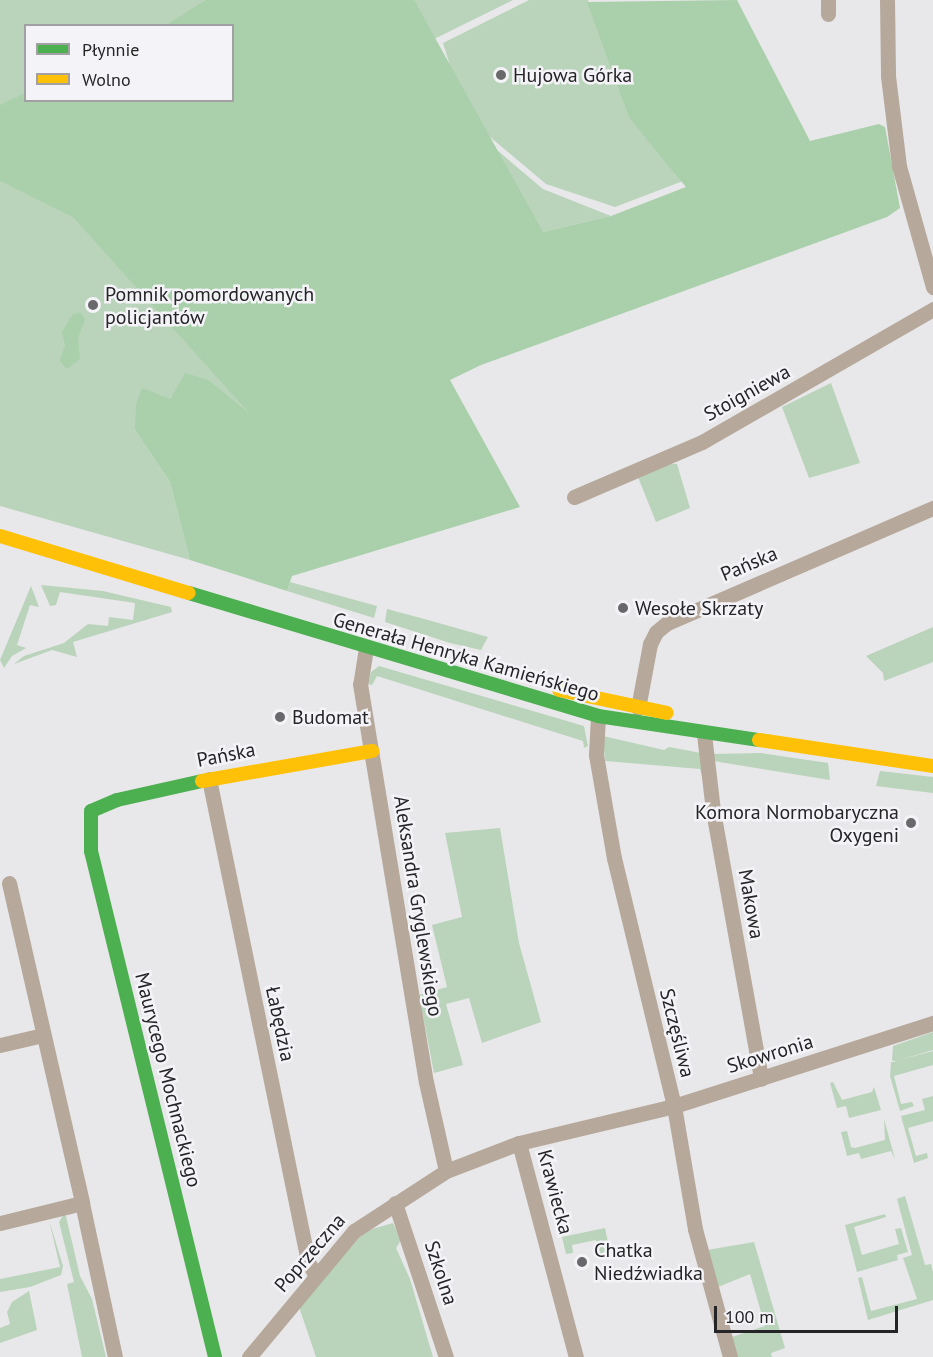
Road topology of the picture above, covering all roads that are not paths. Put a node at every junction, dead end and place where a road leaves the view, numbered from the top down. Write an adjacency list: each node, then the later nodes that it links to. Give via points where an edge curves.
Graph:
1 (886, 0): 2 (street, via 888,76 899,166)
2 (933, 287)
3 (933, 309): 4 (street, Stoigniewa, via 702,442)
4 (574, 497)
5 (933, 508): 9 (street, Pańska, via 667,623 650,644)
6 (0, 521): 9 (main road, Generała Henryka Kamieńskiego, via 482,669)
7 (0, 536): 8 (main road, Generała Henryka Kamieńskiego)
8 (366, 648): 10 (main road, Generała Henryka Kamieńskiego); 12 (street, Aleksandra Gryglewskiego, via 360,684)
9 (638, 708): 13 (main road, Generała Henryka Kamieńskiego)
10 (598, 716): 11 (main road, Generała Henryka Kamieńskiego); 22 (street, Szczęśliwa, via 596,755 612,847)
11 (705, 734): 14 (main road, Generała Henryka Kamieńskiego); 21 (street, Makowa, via 713,811)
12 (372, 751): 15 (main road, Pańska); 25 (street, Aleksandra Gryglewskiego, via 426,1083)
13 (933, 752)
14 (933, 766)
15 (208, 779): 16 (main road, Pańska, via 106,803); 29 (street, Łabędzia, via 308,1262)
16 (91, 811): 31 (main road, Maurycego Mochnackiego, via 92,850)
17 (9, 883): 19 (street)
18 (933, 1023): 21 (street, Skowronia)
19 (43, 1035): 20 (street); 26 (street)
20 (0, 1045)
21 (761, 1079): 22 (street, Skowronia)
22 (674, 1106): 23 (street, Skowronia); 35 (street, Szczęśliwa, via 695,1229)
23 (519, 1143): 24 (street, Skowronia); 34 (street, Krawiecka)
24 (478, 1157): 25 (street, Poprzeczna)
25 (446, 1170): 27 (street, Poprzeczna)
26 (82, 1203): 28 (street); 30 (street)
27 (395, 1203): 29 (street, Poprzeczna, via 354,1231); 33 (street, Szkolna)
28 (0, 1223)
29 (315, 1276): 32 (street, Poprzeczna)
30 (115, 1357)
31 (215, 1357)
32 (249, 1357)
33 (446, 1357)
34 (576, 1357)
35 (730, 1357)

